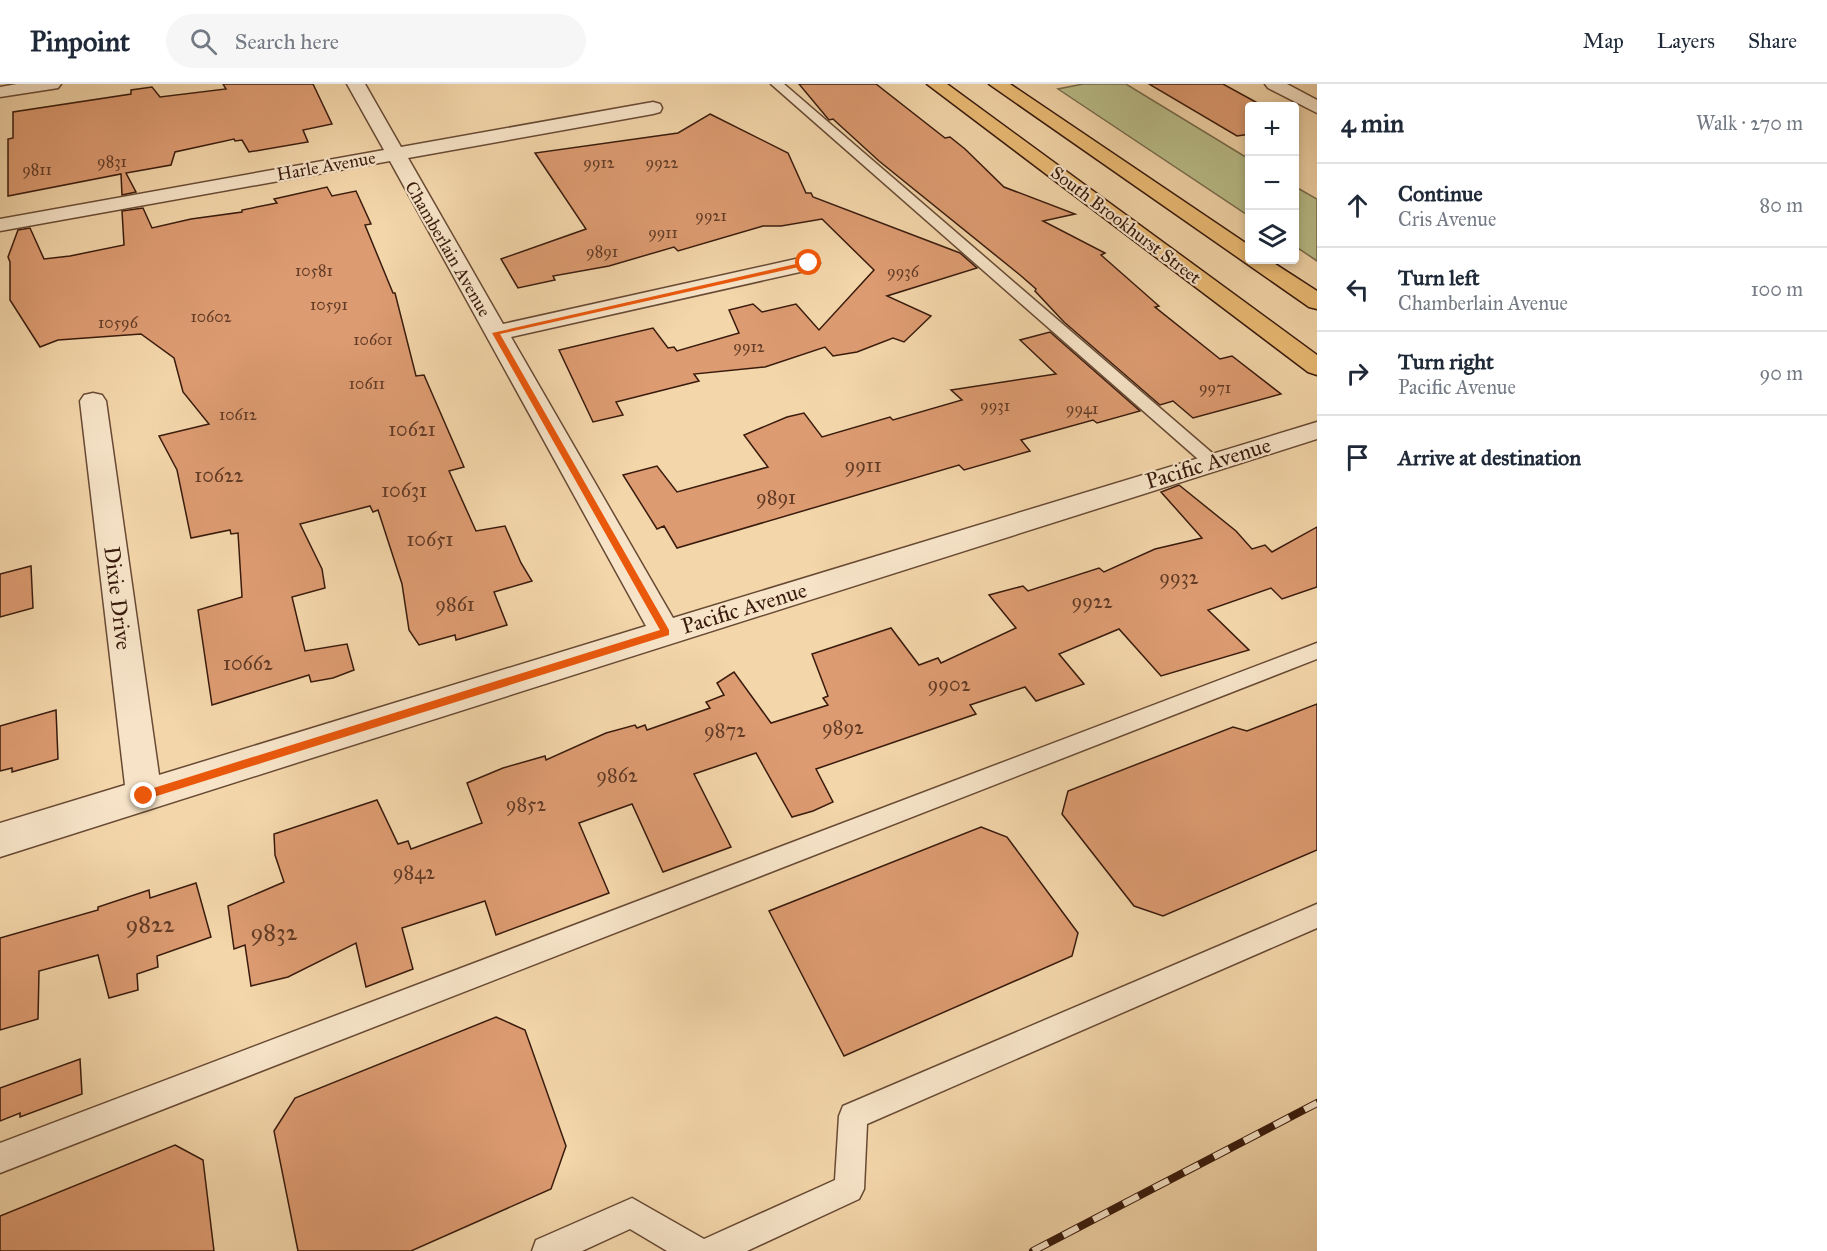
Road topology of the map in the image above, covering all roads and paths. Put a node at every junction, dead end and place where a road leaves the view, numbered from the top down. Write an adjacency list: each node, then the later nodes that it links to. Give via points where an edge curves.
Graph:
1 (52, 84): 7 (street)
2 (356, 84): 10 (street, Chamberlain Avenue)
3 (777, 84): 20 (lane)
4 (936, 84): 17 (main road, South Brookhurst Street)
5 (1274, 84): 8 (street)
6 (999, 85): 12 (main road, South Brookhurst Street)
7 (0, 92)
8 (1317, 106)
9 (653, 108): 10 (street, Harle Avenue)
10 (394, 154): 11 (street, Harle Avenue); 16 (street, Chamberlain Avenue)
11 (0, 225)
12 (1245, 253)
13 (809, 263): 16 (street)
14 (1261, 264): 15 (main road)
15 (1317, 302)
16 (496, 333): 21 (street, Chamberlain Avenue)
17 (1317, 367)
18 (93, 401): 23 (street, Dixie Drive)
19 (1317, 430): 20 (street, Pacific Avenue)
20 (1212, 462): 21 (street, Pacific Avenue)
21 (665, 632): 23 (street, Pacific Avenue)
22 (1317, 651): 26 (lane)
23 (144, 796): 24 (street, Pacific Avenue)
24 (0, 840)
25 (1317, 916): 29 (lane, via 853,1116 849,1189)
26 (0, 1158)
27 (547, 1251): 28 (lane, via 632,1213)
28 (696, 1251)
29 (712, 1251)

